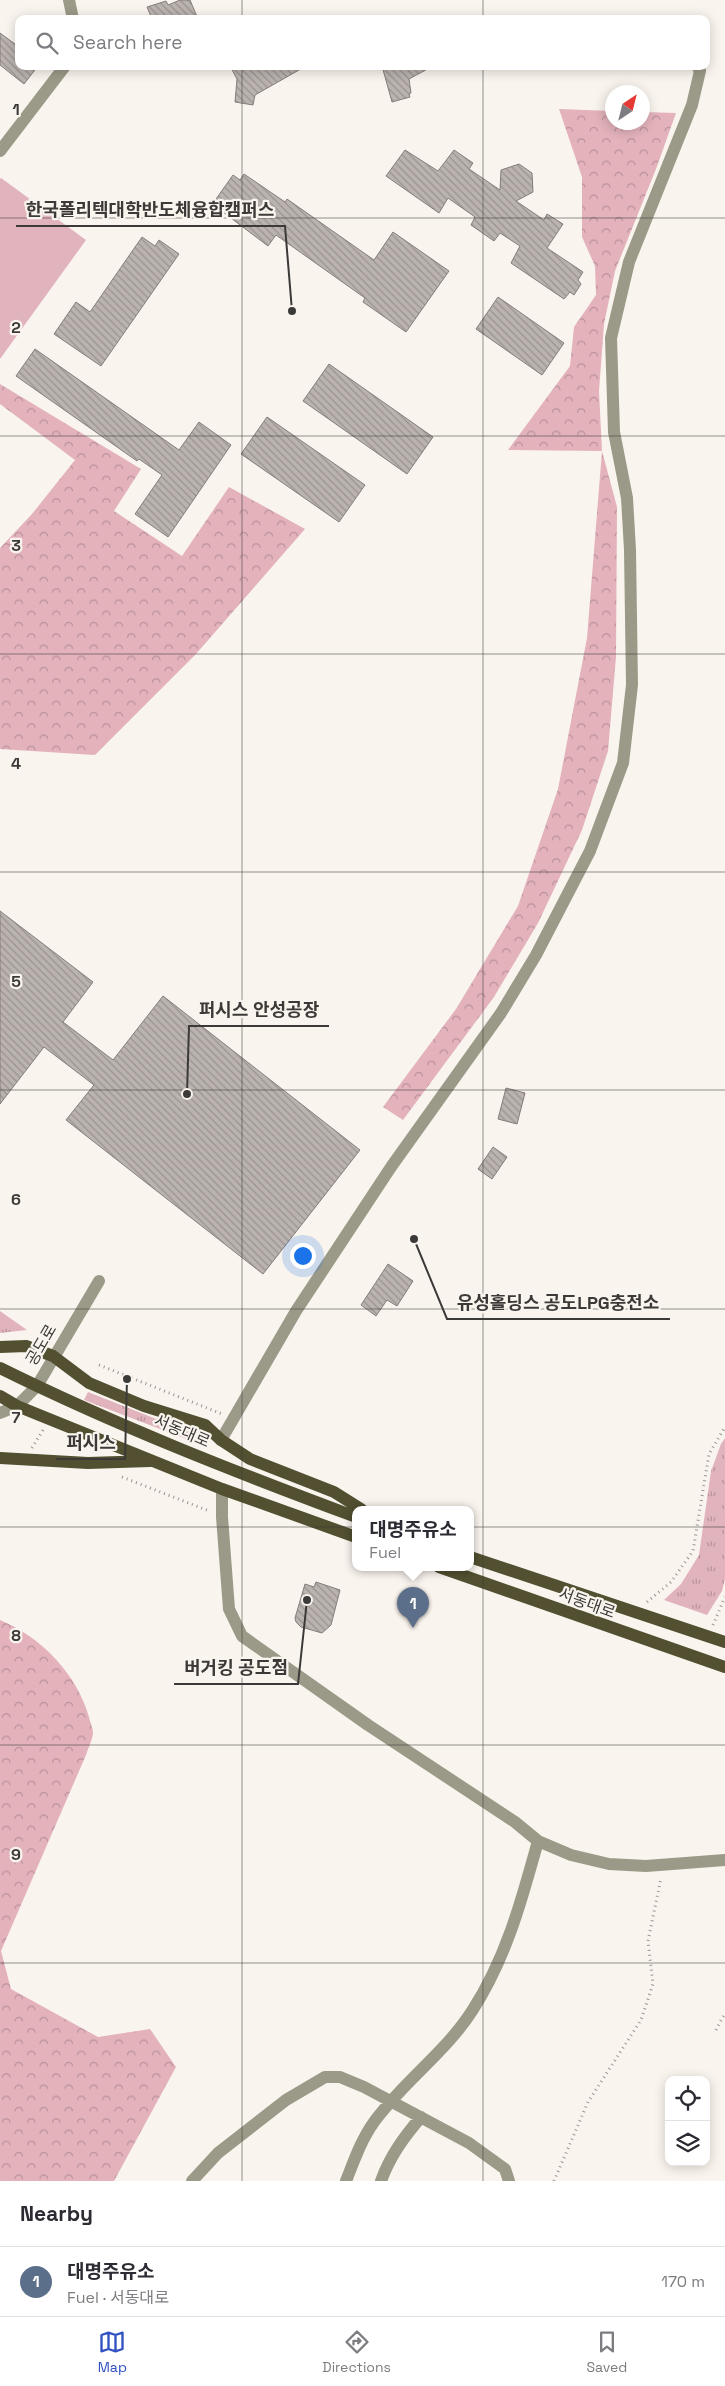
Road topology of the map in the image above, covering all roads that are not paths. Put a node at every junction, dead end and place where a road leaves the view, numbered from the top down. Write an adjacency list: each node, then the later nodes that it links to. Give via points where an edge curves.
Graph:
1 (69, 0): 2 (street)
2 (72, 15)
3 (62, 70): 5 (street)
4 (699, 70): 14 (street, via 692,105 628,262 611,338 614,432 627,498 630,550 632,684 623,763 590,851 536,955 501,1013 391,1167 296,1311)
5 (0, 151)
6 (99, 1281): 8 (street, 공도로)
7 (0, 1347): 8 (main road, via 26,1346)
8 (53, 1356): 10 (street, 공도로); 14 (main road, via 89,1383 144,1406 205,1425)
9 (0, 1368): 10 (main road, 서동대로)
10 (37, 1386): 12 (street, 공도로); 19 (main road, 서동대로, via 251,1477)
11 (0, 1396): 12 (main road)
12 (17, 1406): 13 (street, 공도로); 16 (main road)
13 (0, 1413)
14 (221, 1440): 18 (main road, via 250,1459 334,1492)
15 (0, 1458): 16 (main road, via 88,1463)
16 (155, 1461): 17 (main road)
17 (222, 1488): 20 (main road); 25 (street, via 229,1608 242,1636 368,1725 515,1822)
18 (355, 1506)
19 (352, 1515)
20 (352, 1535)
21 (474, 1558): 23 (main road, 서동대로)
22 (450, 1571): 24 (main road, 서동대로)
23 (725, 1642)
24 (725, 1667)
25 (538, 1841): 26 (street, via 571,1855 609,1864 661,1865); 27 (street, via 500,1961 472,2012 439,2054)
26 (725, 1860)
27 (393, 2100): 28 (street); 29 (street, via 340,2077 325,2077 286,2100 218,2153); 30 (street, via 374,2123 356,2154)
28 (421, 2117): 31 (street, via 399,2143); 32 (street, via 469,2143 505,2169)
29 (192, 2181)
30 (346, 2181)
31 (380, 2181)
32 (509, 2181)

